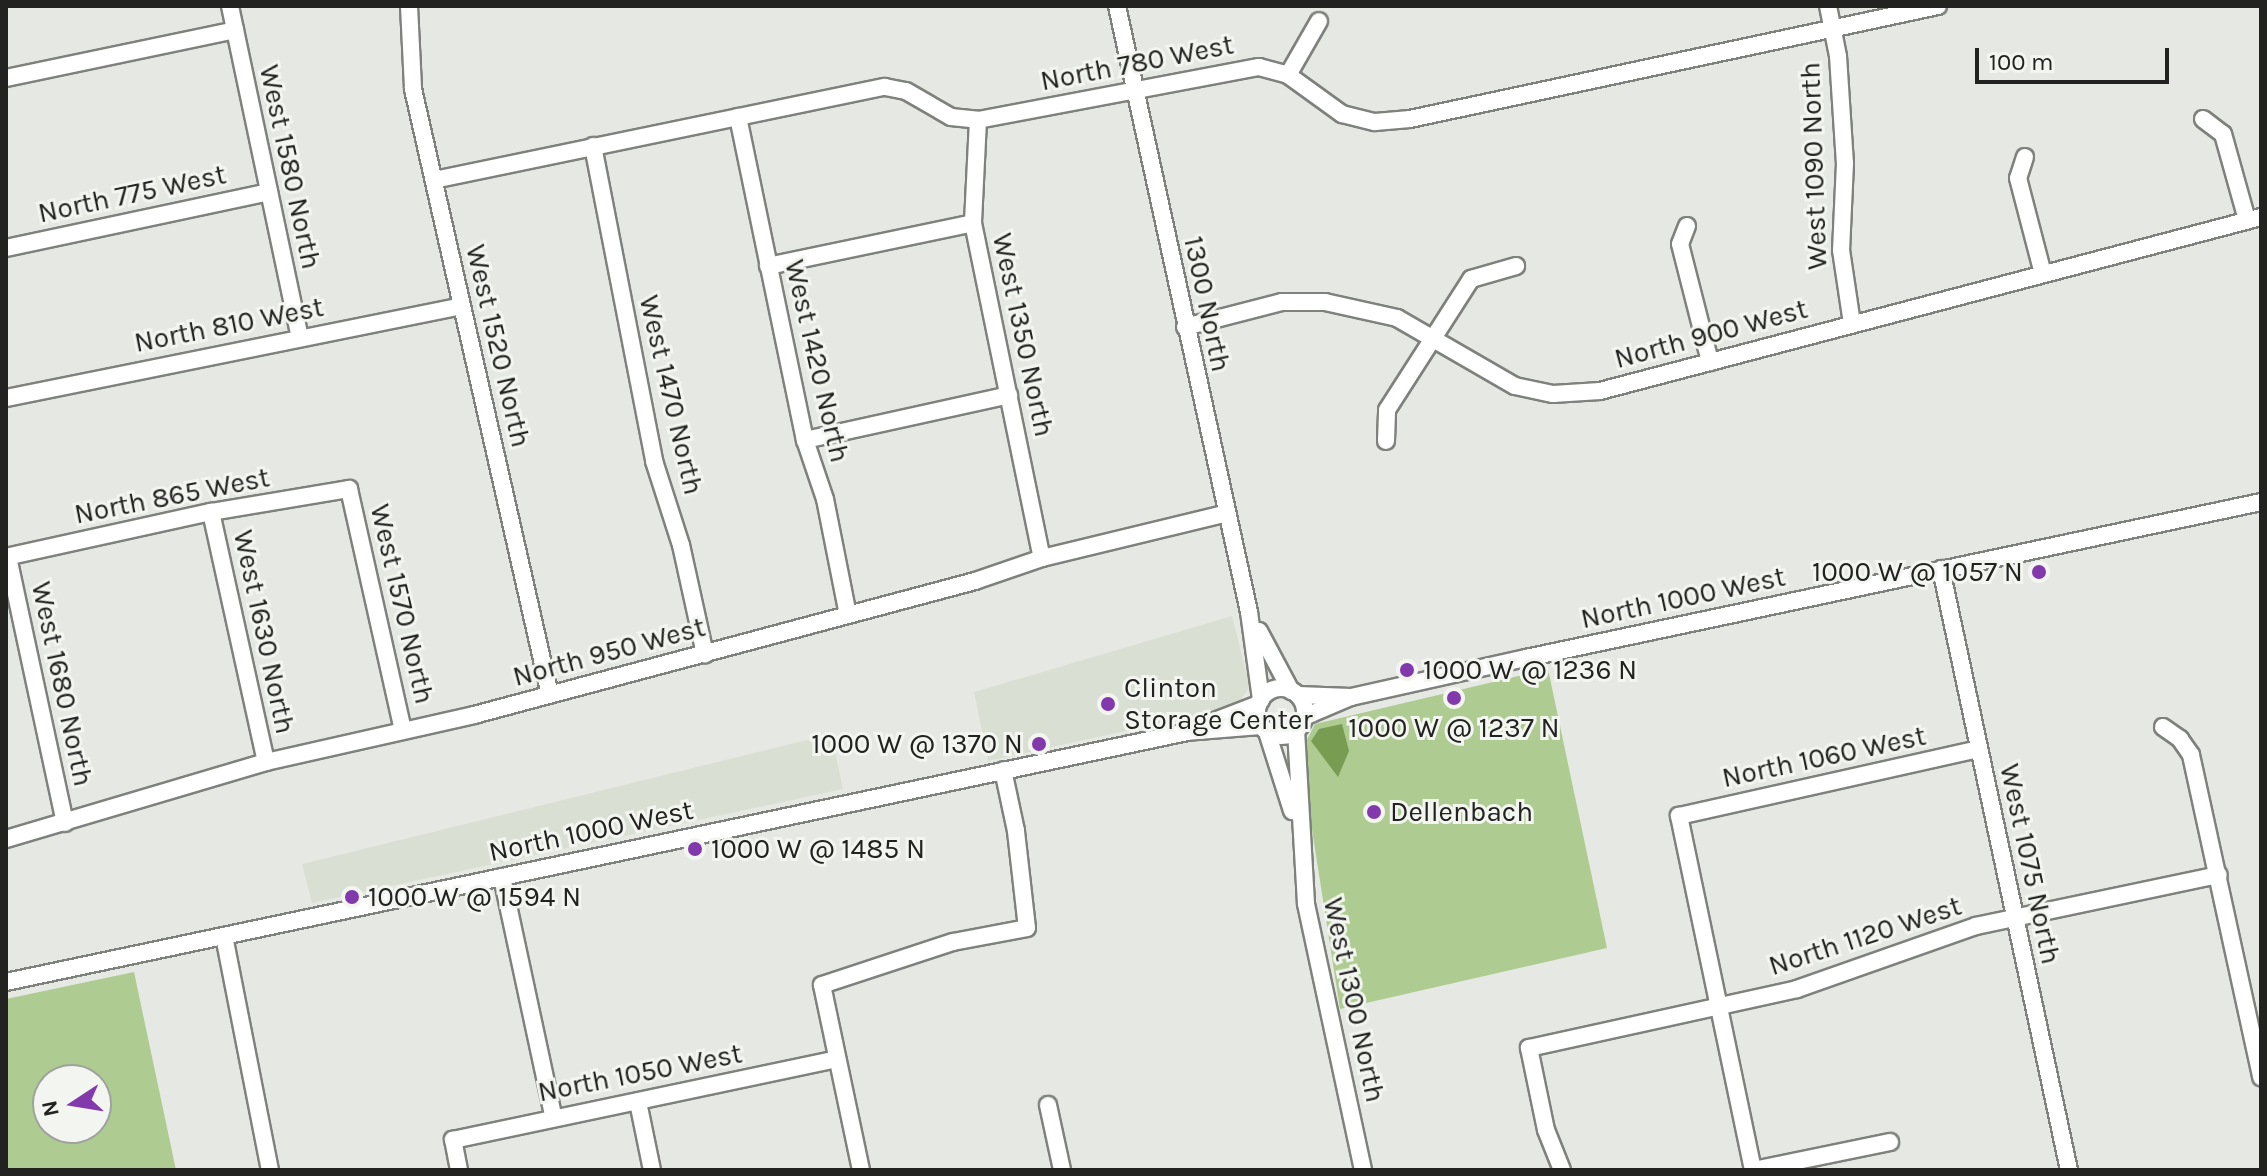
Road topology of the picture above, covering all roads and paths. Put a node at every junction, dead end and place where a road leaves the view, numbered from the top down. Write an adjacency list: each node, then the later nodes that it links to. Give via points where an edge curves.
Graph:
1 (230, 6): 8 (street, West 1580 North)
2 (409, 6): 17 (street, West 1520 North, via 413,89)
3 (1117, 6): 11 (street, 1300 North)
4 (1828, 6): 7 (street, West 1090 North)
5 (1938, 6): 7 (street, North 780 West)
6 (1319, 21): 9 (street)
7 (1832, 28): 9 (street, North 780 West, via 1410,119 1375,122 1342,114); 27 (street, West 1090 North, via 1845,163 1843,283)
8 (235, 30): 10 (street); 18 (street, West 1580 North)
9 (1288, 75): 11 (street, North 780 West, via 1259,67 1237,69)
10 (6, 78)
11 (1136, 90): 14 (street, North 780 West); 28 (street, 1300 North)
12 (738, 117): 14 (street, North 780 West, via 885,87 906,91 951,117); 15 (street, North 780 West); 23 (street, West 1420 North)
13 (2203, 119): 19 (street, via 2223,134)
14 (978, 120): 20 (street, West 1350 North)
15 (593, 146): 17 (street, North 780 West); 45 (street, West 1470 North, via 654,461 681,545)
16 (2025, 157): 25 (street, via 2018,178)
17 (434, 180): 26 (street, West 1520 North)
18 (269, 192): 22 (street, North 775 West); 29 (street, West 1580 North)
19 (2254, 218): 25 (street, North 900 West)
20 (973, 223): 23 (street); 32 (street, West 1350 North)
21 (1687, 226): 31 (street, via 1680,244)
22 (6, 248)
23 (768, 266): 34 (street, West 1420 North)
24 (1516, 266): 30 (street, via 1471,279)
25 (2043, 274): 27 (street, North 900 West)
26 (462, 306): 29 (street, North 810 West); 47 (street, West 1520 North)
27 (1852, 324): 31 (street, North 900 West)
28 (1185, 327): 30 (street, North 900 West, via 1282,302 1325,302 1397,318); 39 (street, 1300 North)
29 (300, 338): 33 (street, North 810 West)
30 (1433, 339): 31 (street, North 900 West, via 1515,386 1553,394 1600,391); 35 (street, via 1387,410)
31 (1710, 362)
32 (1009, 395): 34 (street); 41 (street, West 1350 North)
33 (6, 398)
34 (805, 440): 44 (street, West 1420 North, via 825,499)
35 (1386, 441)
36 (349, 489): 38 (street, North 865 West); 53 (street, West 1570 North)
37 (2261, 502): 42 (street, North 1000 West)
38 (211, 512): 40 (street, North 865 West); 56 (street, West 1630 North)
39 (1224, 514): 41 (street, North 950 West); 43 (street, 1300 North)
40 (7, 557): 58 (street, West 1680 North)
41 (1042, 558): 44 (street, North 950 West)
42 (1941, 569): 48 (street, North 1000 West); 55 (street, West 1075 North)
43 (1249, 612): 46 (street, 1300 North); 49 (street, 1300 North)
44 (848, 615): 45 (street, North 950 West)
45 (705, 654): 47 (street, North 950 West)
46 (1294, 693): 48 (street, North 1000 West); 49 (street, via 1276,689); 50 (street)
47 (550, 695): 53 (street, North 950 West)
48 (1351, 697): 50 (street, North 1000 West)
49 (1260, 702): 52 (street); 54 (street, North 1000 West)
50 (1300, 724): 52 (street, via 1282,736); 60 (street, West 1300 North)
51 (2163, 727): 61 (street, via 2191,755)
52 (1264, 729): 54 (street, North 1000 West); 60 (street, West 1300 North)
53 (403, 730): 56 (street, North 950 West)
54 (1187, 732): 57 (street, North 1000 West)
55 (1979, 749): 63 (street, West 1075 North); 66 (street, North 1060 West, via 1679,816)
56 (266, 762): 58 (street, North 950 West)
57 (1003, 770): 62 (street, North 1000 West); 67 (street, via 1027,928 953,942 822,985)
58 (65, 823): 59 (street, North 950 West)
59 (6, 839)
60 (1300, 839): 78 (street, West 1300 North, via 1306,904)
61 (2219, 875): 63 (street, North 1120 West); 68 (street)
62 (502, 877): 64 (street, North 1000 West); 71 (street)
63 (2015, 918): 66 (street, North 1120 West, via 1918,946 1847,975); 81 (street, West 1075 North)
64 (224, 936): 65 (street, North 1000 West); 73 (street)
65 (6, 982)
66 (1719, 1006): 79 (street, North 1120 West, via 1529,1048 1546,1130); 80 (street)
67 (837, 1059): 69 (street, North 1050 West); 76 (street)
68 (2261, 1077)
69 (638, 1102): 71 (street, North 1050 West); 75 (street)
70 (1048, 1105): 77 (street)
71 (553, 1115): 74 (street, North 1050 West, via 453,1140)
72 (1890, 1142): 80 (street)
73 (270, 1170)
74 (459, 1170)
75 (652, 1170)
76 (861, 1170)
77 (1062, 1170)
78 (1363, 1170)
79 (1562, 1170)
80 (1753, 1170)
81 (2069, 1170)

